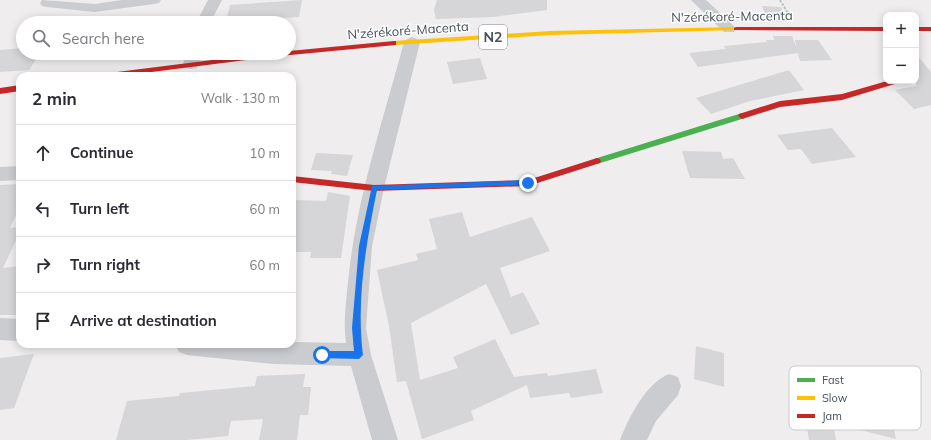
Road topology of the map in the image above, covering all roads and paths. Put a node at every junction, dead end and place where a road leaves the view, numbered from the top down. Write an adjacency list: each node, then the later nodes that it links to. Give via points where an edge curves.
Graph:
1 (154, 0): 4 (street, via 95,8)
2 (215, 0): 5 (street)
3 (698, 0): 6 (street)
4 (47, 3)
5 (207, 16)
6 (729, 29): 7 (main road, N'zérékoré-Macenta / N2); 10 (main road, N'zérékoré-Macenta / N2, via 551,33)
7 (883, 29)
8 (919, 29): 9 (main road)
9 (931, 29)
10 (412, 42): 11 (main road, N'zérékoré-Macenta / N2); 20 (street)
11 (296, 50)
12 (183, 60): 13 (main road, N'zérékoré-Macenta / N2)
13 (121, 72)
14 (884, 84): 20 (main road, via 842,96 780,104 528,183)
15 (16, 88): 16 (main road)
16 (0, 90)
17 (16, 173): 18 (street)
18 (0, 174)
19 (296, 179): 20 (main road)
20 (374, 188): 24 (street, via 362,246 355,328)
21 (0, 329): 22 (street)
22 (16, 330)
23 (226, 348): 24 (street, via 274,353)
24 (359, 355): 26 (street)
25 (669, 386): 27 (street, via 647,412)
26 (385, 440)
27 (633, 440)

